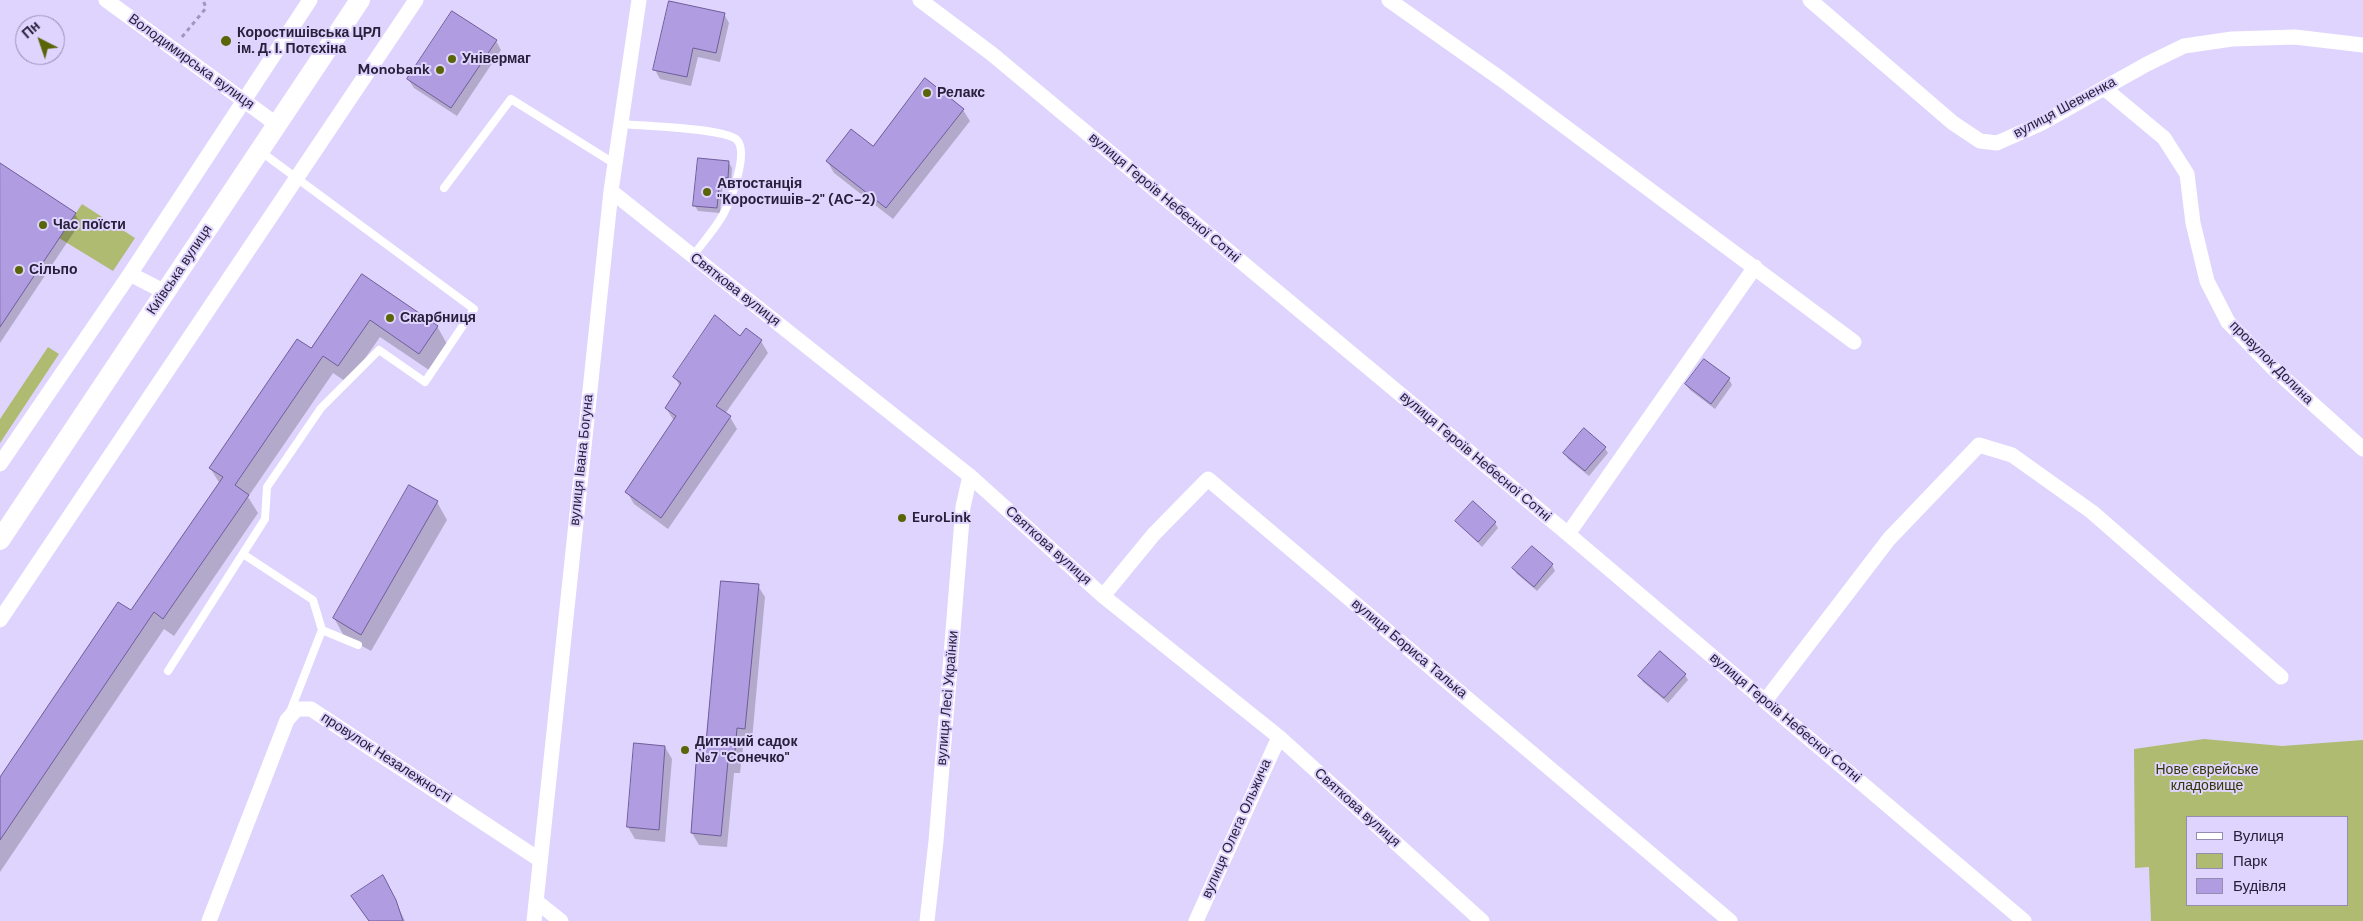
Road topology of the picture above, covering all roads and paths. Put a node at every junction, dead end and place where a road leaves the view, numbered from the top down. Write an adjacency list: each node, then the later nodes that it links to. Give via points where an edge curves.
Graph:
1 (106, 0): 11 (street, Володимирська вулиця)
2 (203, 0): 11 (path, via 206,8)
3 (310, 0): 13 (street)
4 (360, 0): 14 (main road, Київська вулиця)
5 (416, 0): 18 (street)
6 (639, 0): 15 (street, вулиця Івана Богуна)
7 (920, 0): 30 (street, вулиця Героїв Небесної Сотні, via 999,60)
8 (1389, 0): 22 (street)
9 (1810, 0): 12 (street, вулиця Шевченка, via 1953,123 1980,141 1997,144)
10 (2363, 45): 12 (street, вулиця Шевченка, via 2295,37 2232,38 2184,46)
11 (173, 49): 13 (street, Володимирська вулиця)
12 (2104, 88): 26 (street, провулок Долина, via 2164,138 2187,174 2193,223 2207,281 2228,322 2274,369)
13 (244, 101): 14 (street, Володимирська вулиця); 23 (street)
14 (276, 124): 16 (main road, Київська вулиця)
15 (621, 124): 17 (street, вулиця Івана Богуна); 21 (lane, via 706,131 731,136 740,146 740,170 724,213)
16 (259, 150): 18 (lane); 24 (main road, Київська вулиця)
17 (615, 164): 19 (lane, via 511,99); 20 (street, вулиця Івана Богуна)
18 (296, 178): 31 (lane, via 474,309 425,382 379,350 321,408 267,487 265,520); 33 (street)
19 (444, 188)
20 (611, 191): 21 (street, Святкова вулиця); 41 (street, вулиця Івана Богуна)
21 (693, 256): 28 (street, Святкова вулиця)
22 (1755, 267): 25 (street); 30 (street)
23 (130, 274): 24 (street); 27 (street)
24 (165, 292): 29 (main road, Київська вулиця)
25 (1854, 342)
26 (2363, 449)
27 (0, 464)
28 (970, 476): 32 (street, Святкова вулиця); 47 (street, вулиця Лесі Українки, via 963,507)
29 (2, 532)
30 (1568, 534): 38 (street, вулиця Героїв Небесної Сотні)
31 (243, 554): 34 (lane, via 313,600); 36 (lane)
32 (1103, 596): 40 (street, Святкова вулиця); 49 (street, вулиця Бориса Талька, via 1154,534 1208,479)
33 (0, 620)
34 (322, 630): 35 (lane); 39 (lane)
35 (358, 645)
36 (168, 671)
37 (2281, 677): 38 (street, via 2092,512 2012,455 1979,446 1889,539)
38 (1765, 700): 50 (street, вулиця Героїв Небесної Сотні)
39 (287, 720): 41 (street, провулок Незалежності, via 297,708 311,709); 44 (street)
40 (1279, 737): 43 (street, Святкова вулиця); 48 (street, вулиця Олега Ольжича)
41 (540, 860): 42 (street, вулиця Івана Богуна)
42 (536, 901): 45 (street, вулиця Івана Богуна); 46 (street)
43 (1475, 919)
44 (209, 921)
45 (534, 921)
46 (561, 921)
47 (927, 921)
48 (1196, 921)
49 (1730, 921)
50 (2024, 921)

